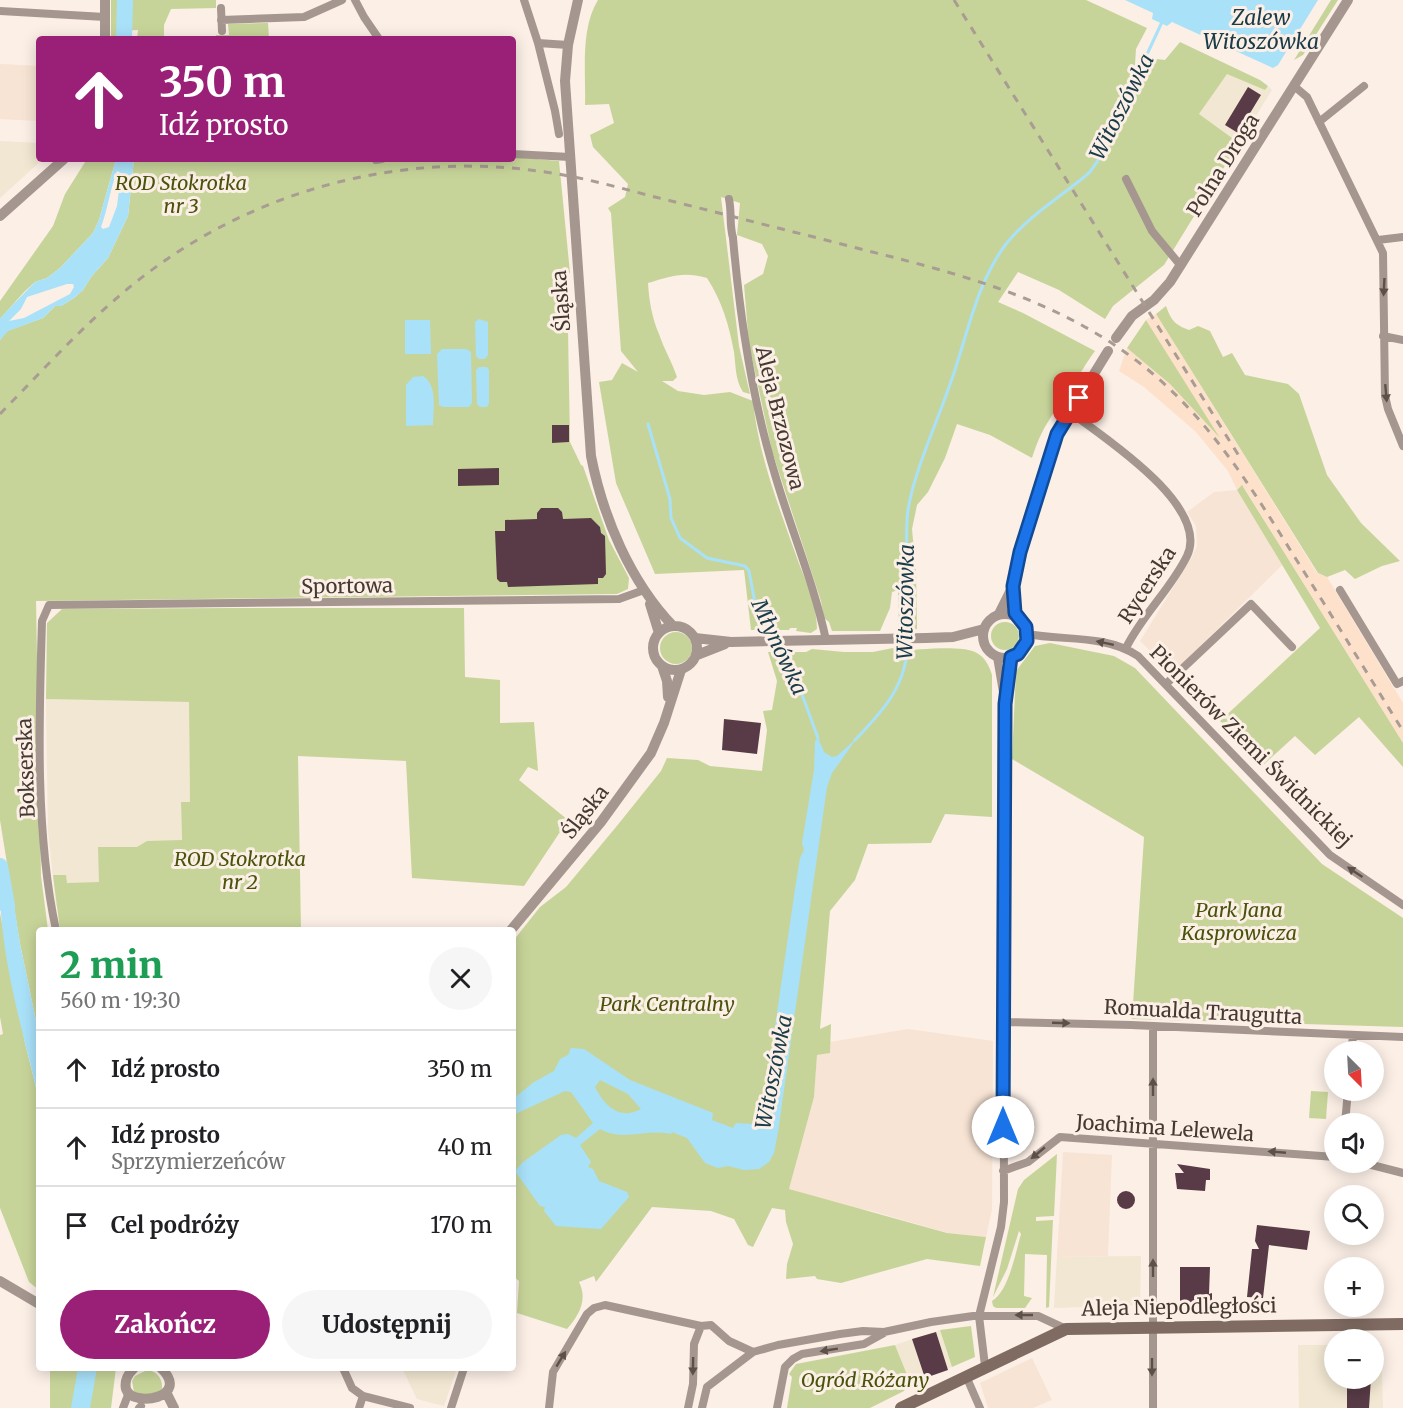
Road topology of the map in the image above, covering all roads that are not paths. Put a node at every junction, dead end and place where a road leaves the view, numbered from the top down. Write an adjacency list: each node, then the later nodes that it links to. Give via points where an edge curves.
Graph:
1 (105, 0): 9 (street)
2 (342, 0): 10 (street, via 304,17)
3 (355, 0): 13 (street)
4 (524, 0): 14 (street)
5 (578, 0): 15 (street, Śląska)
6 (1348, 0): 16 (street, Polna Droga)
7 (221, 8): 10 (street)
8 (0, 11): 9 (street)
9 (105, 17): 12 (street)
10 (221, 20): 11 (street)
11 (222, 31)
12 (105, 36)
13 (377, 36)
14 (538, 42): 15 (street); 19 (street)
15 (567, 45): 21 (street, Śląska)
16 (1294, 86): 18 (street, via 1307,97); 28 (street, Polna Droga)
17 (1364, 86): 18 (street)
18 (1320, 122): 27 (street)
19 (559, 134)
20 (516, 153): 21 (street)
21 (570, 157): 36 (street, Śląska, via 594,475 615,535)
22 (61, 162): 25 (street)
23 (1126, 179): 28 (street, via 1152,231)
24 (729, 199): 47 (street, Aleja Brzozowa, bridge, via 745,344 769,453)
25 (0, 216)
26 (1403, 237): 27 (street)
27 (1378, 240): 29 (street, one-way to 29, via 1385,267)
28 (1181, 266): 30 (street, Polna Droga)
29 (1383, 336): 31 (street); 34 (street, one-way to 34, via 1385,396)
30 (1116, 338)
31 (1403, 340)
32 (1108, 351): 33 (street)
33 (1070, 412): 35 (street, via 1057,434); 51 (street, Rycerska, via 1146,471 1190,527 1192,537 1186,558)
34 (1403, 446)
35 (1013, 586): 39 (street); 40 (street)
36 (644, 590): 38 (street, Sportowa, via 609,599); 41 (street, Śląska); 43 (street, Śląska)
37 (1341, 590): 57 (street, via 1397,684)
38 (49, 605): 62 (street, Bokserska, via 42,621 42,777 46,858)
39 (999, 614): 40 (street); 42 (street)
40 (1017, 616): 44 (street)
41 (673, 626): 43 (street); 46 (street, via 686,628)
42 (984, 628): 45 (street); 49 (street)
43 (659, 633): 55 (street, via 653,654)
44 (1027, 634): 51 (street, Pionierów Ziemi Świdnickiej, one-way to 44, via 1103,641); 54 (street, via 1023,648)
45 (953, 637): 47 (street); 49 (street)
46 (695, 638): 48 (street); 52 (street)
47 (826, 640): 48 (street)
48 (731, 642): 52 (street)
49 (984, 643): 53 (street)
50 (1292, 647): 58 (street, via 1251,604)
51 (1126, 648): 58 (street, Pionierów Ziemi Świdnickiej)
52 (697, 655): 56 (street)
53 (997, 657): 54 (street); 60 (street)
54 (1011, 657): 60 (street)
55 (662, 666): 56 (street); 59 (street, Śląska)
56 (681, 670): 59 (street, Śląska)
57 (1403, 681)
58 (1166, 684): 61 (street, Pionierów Ziemi Świdnickiej, one-way to 58, via 1330,855)
59 (669, 704): 63 (street, Śląska, via 658,738 644,763 601,822)
60 (1005, 704): 64 (street)
61 (1403, 904)
62 (56, 927)
63 (514, 927)
64 (1002, 1022): 65 (street, Romualda Traugutta, one-way to 65); 72 (street)
65 (1153, 1026): 66 (street, Romualda Traugutta); 69 (street, one-way to 65)
66 (1353, 1036): 67 (street, Romualda Traugutta); 68 (street)
67 (1403, 1037)
68 (1353, 1041)
69 (1154, 1145): 70 (street, Joachima Lelewela, one-way to 69); 72 (street, Joachima Lelewela, one-way to 72, via 1060,1137 1028,1161); 79 (street, one-way to 69)
70 (1324, 1156)
71 (1384, 1168): 73 (street)
72 (1004, 1171): 76 (street, via 1001,1227)
73 (1403, 1173)
74 (0, 1281): 75 (street)
75 (36, 1302)
76 (979, 1316): 80 (street, one-way to 76, via 1038,1316); 81 (street); 83 (street)
77 (1403, 1323): 79 (main road, Aleja Niepodległości)
78 (701, 1326): 82 (street, via 711,1324 729,1341); 99 (street, one-way to 78, via 553,1372 594,1308 605,1305); 100 (street, one-way to 100, via 694,1344)
79 (1152, 1326): 80 (main road, Aleja Niepodległości); 105 (street, one-way to 105)
80 (1066, 1329): 83 (main road, Aleja Niepodległości)
81 (884, 1332): 82 (street, via 840,1334); 102 (street, one-way to 102, via 864,1344 802,1354 793,1359 785,1367)
82 (753, 1352): 101 (street, via 707,1387)
83 (986, 1366): 88 (main road, Aleja Niepodległości)
84 (130, 1371): 90 (street, via 126,1383)
85 (163, 1371): 89 (street, via 168,1379)
86 (344, 1371): 91 (street, via 352,1388)
87 (463, 1371): 98 (street)
88 (966, 1376): 103 (main road, Aleja Niepodległości); 104 (street)
89 (167, 1394): 93 (street); 95 (street)
90 (128, 1395): 92 (street); 94 (street)
91 (363, 1396): 96 (street); 97 (street)
92 (140, 1407): 93 (street)
93 (158, 1407)
94 (123, 1408)
95 (174, 1408)
96 (358, 1408)
97 (410, 1408)
98 (451, 1408)
99 (549, 1408)
100 (688, 1408)
101 (702, 1408)
102 (777, 1408)
103 (901, 1408)
104 (980, 1408)
105 (1153, 1408)

